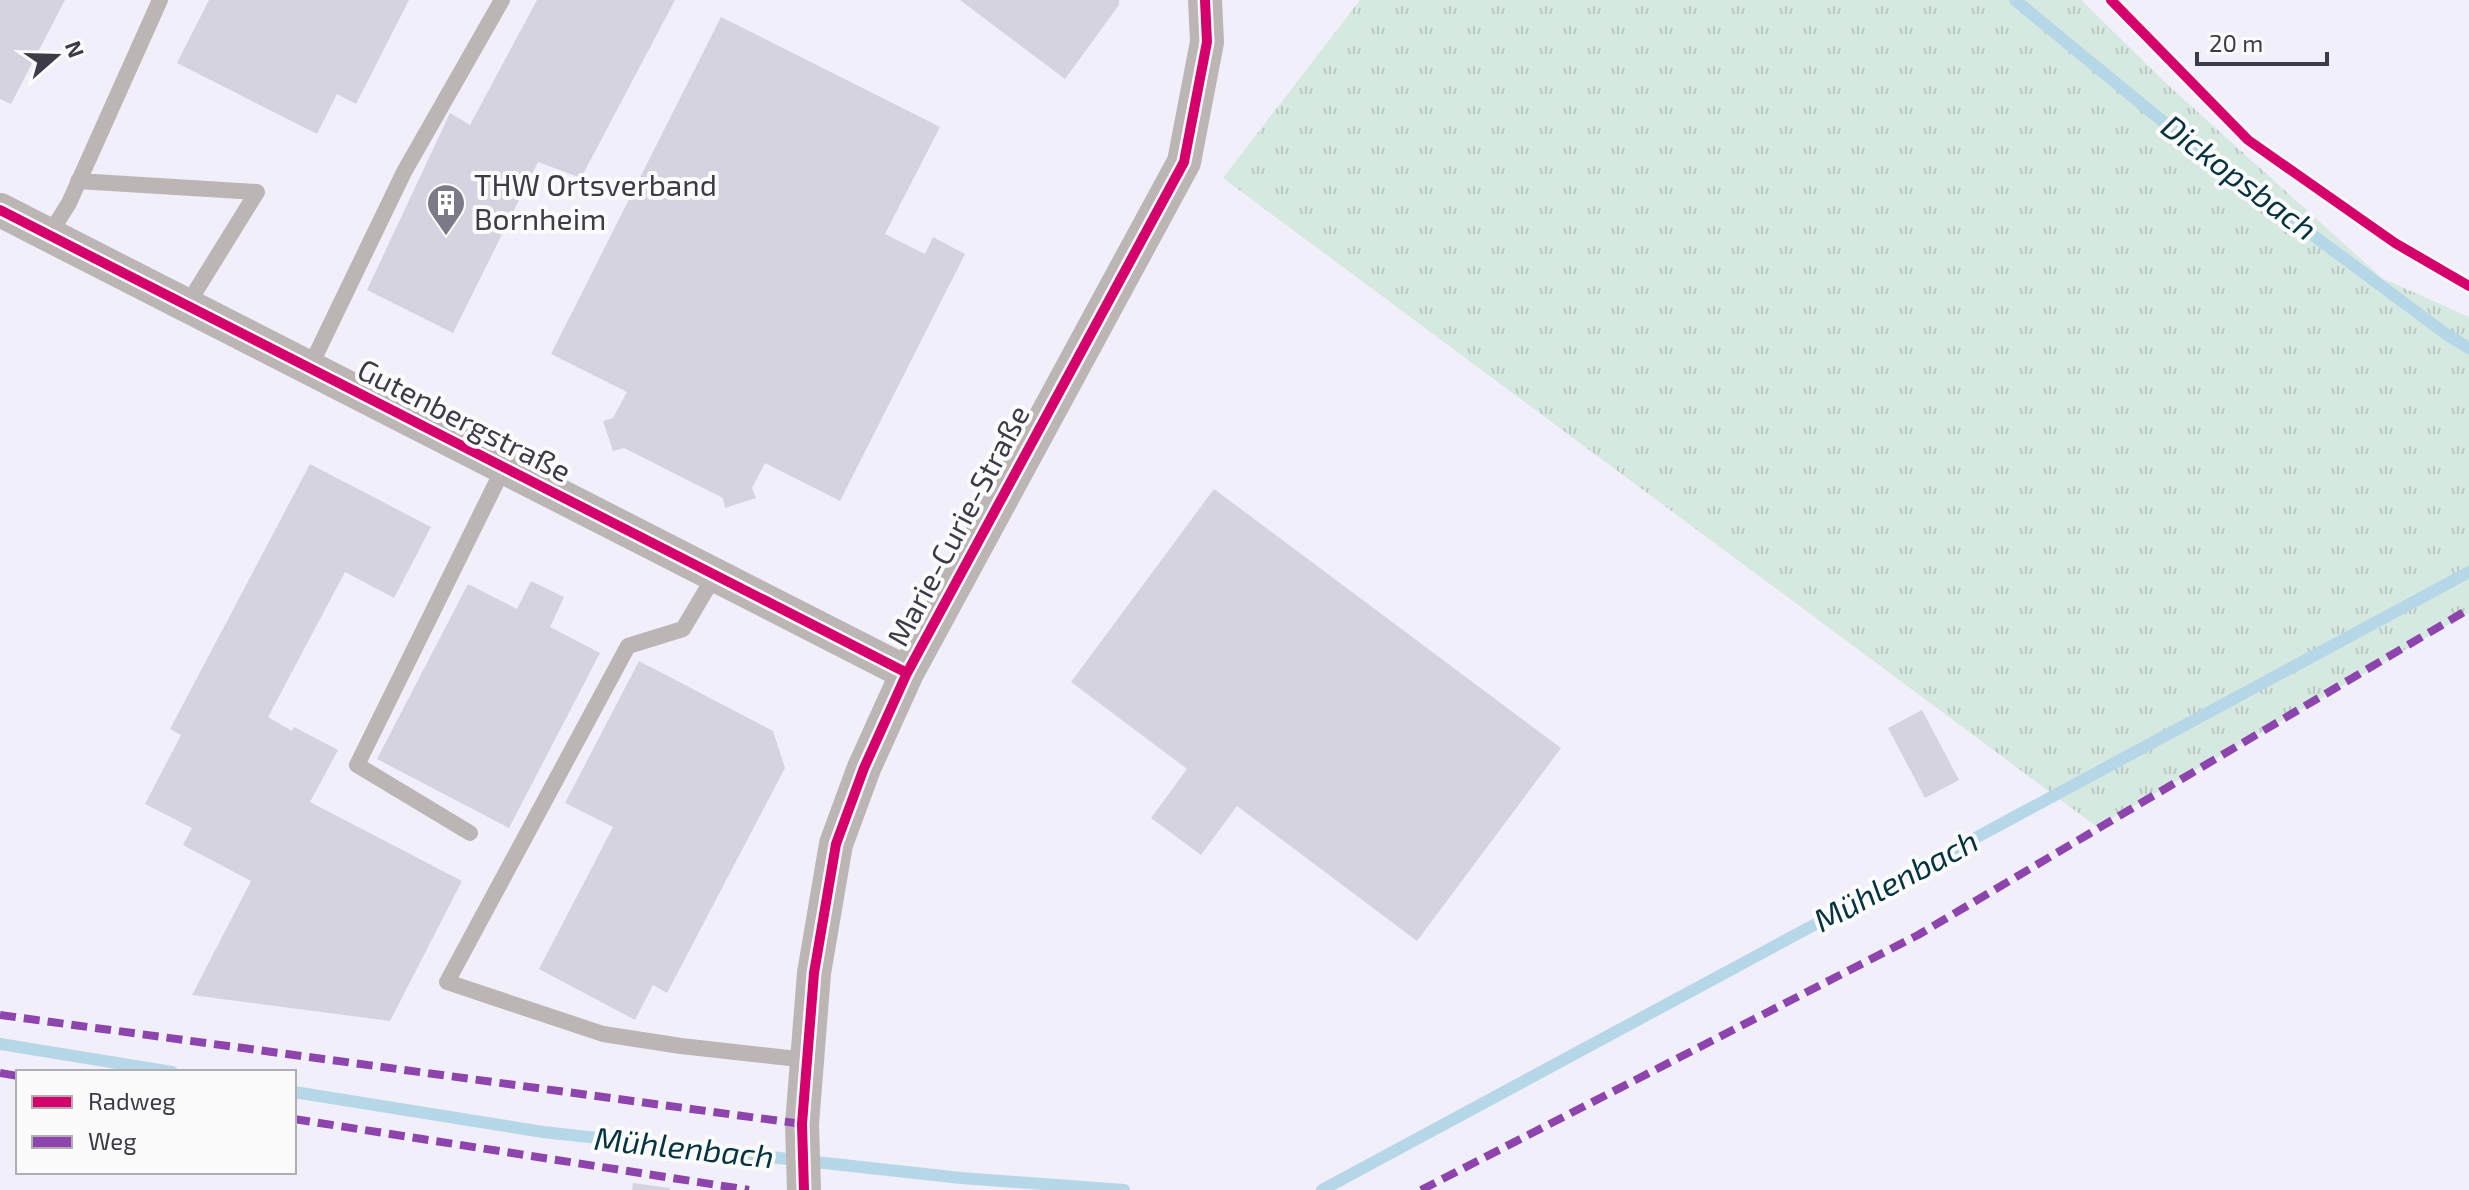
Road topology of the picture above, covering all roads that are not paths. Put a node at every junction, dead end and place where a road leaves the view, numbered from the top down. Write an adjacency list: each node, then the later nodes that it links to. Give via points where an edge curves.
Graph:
1 (160, 0): 4 (lane)
2 (502, 0): 8 (lane, via 404,172)
3 (1205, 0): 11 (street, Marie-Curie-Straße, via 1207,42 1184,162)
4 (78, 181): 6 (lane); 7 (lane, via 257,192)
5 (0, 210): 6 (street, Gutenbergstraße)
6 (49, 235): 7 (street, Gutenbergstraße)
7 (187, 305): 8 (street, Gutenbergstraße)
8 (309, 369): 9 (street, Gutenbergstraße)
9 (504, 467): 10 (street, Gutenbergstraße); 12 (lane, via 357,765)
10 (715, 575): 11 (street, Gutenbergstraße); 13 (lane, via 683,629 628,646 447,982 603,1034)
11 (907, 673): 13 (street, Marie-Curie-Straße, via 836,844 814,973)
12 (470, 833)
13 (807, 1060): 14 (street, Marie-Curie-Straße)
14 (804, 1190)

